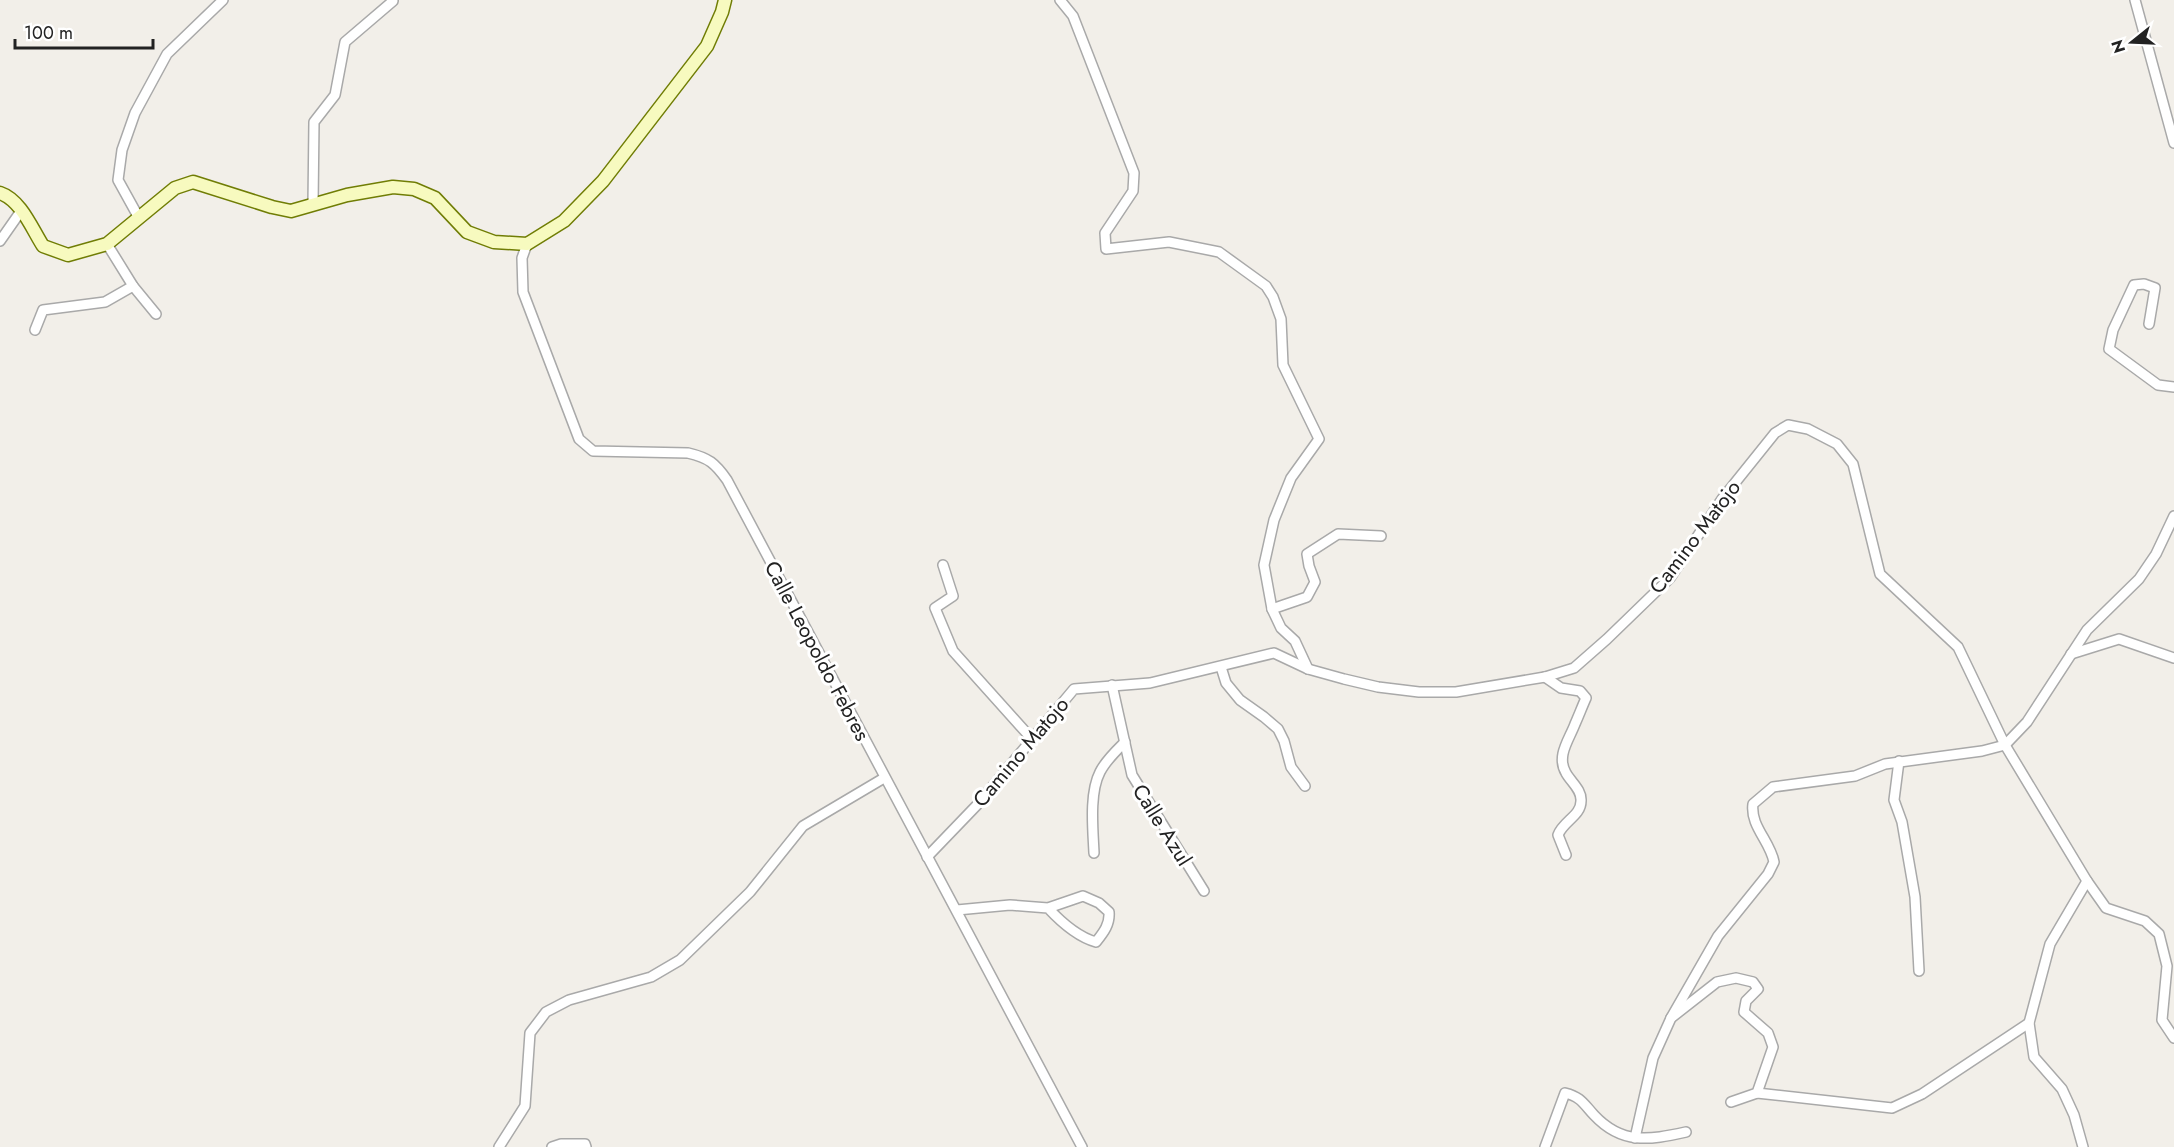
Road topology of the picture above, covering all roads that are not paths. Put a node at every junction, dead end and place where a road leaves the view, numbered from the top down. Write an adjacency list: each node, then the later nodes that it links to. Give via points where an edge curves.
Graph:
1 (223, 0): 10 (street, via 167,54 135,113 122,150 118,180)
2 (725, 0): 13 (street, via 707,45 603,182 564,221)
3 (1060, 0): 22 (street, via 1073,16 1134,173 1133,191 1105,233 1106,249 1169,242 1220,252 1266,286 1281,319 1283,365 1319,439 1291,478 1274,520 1264,565)
4 (2135, 0): 6 (street)
5 (393, 1): 8 (street, via 345,42 335,95 314,122)
6 (2174, 143)
7 (0, 194): 9 (street)
8 (313, 204): 10 (street, via 291,211 193,182 175,188); 13 (street, via 393,187 414,189 435,198 467,232 494,242)
9 (21, 211): 11 (street); 12 (street, via 43,246 68,255)
10 (139, 218): 12 (street)
11 (0, 241)
12 (107, 244): 14 (street)
13 (527, 244): 33 (street, Calle Leopoldo Febres, via 522,258 523,292 579,439 592,451 688,453 716,464 728,480)
14 (133, 286): 15 (street); 17 (street, via 105,302 44,310)
15 (156, 314)
16 (2149, 324): 18 (street, via 2155,288 2134,285 2113,330 2109,349 2158,385)
17 (35, 330)
18 (2174, 387)
19 (2174, 516): 23 (street, via 2139,579 2087,630)
20 (1381, 536): 22 (street, via 1338,534 1327,540 1307,554 1315,582 1307,597)
21 (943, 565): 29 (street, via 953,596 935,608 953,651)
22 (1272, 609): 26 (street, via 1281,627 1295,641)
23 (2071, 654): 24 (street, via 2119,639); 31 (street, via 2027,722)
24 (2174, 658)
25 (1221, 667): 26 (street, Camino Matojo, via 1274,653); 28 (street, Camino Matojo, via 1150,683); 34 (street, via 1226,683 1240,700 1278,729 1291,767)
26 (1308, 669): 27 (street, Camino Matojo, via 1378,687 1419,692 1456,692)
27 (1545, 677): 31 (street, Camino Matojo, via 1574,668 1670,578 1722,499 1775,433 1788,425 1808,429 1837,444 1853,464 1880,574 1958,647); 36 (street, via 1561,688 1580,691 1586,698 1562,758 1565,772 1582,799 1580,809 1558,835)
28 (1112, 685): 29 (street, Camino Matojo, via 1074,689); 30 (street, Calle Azul)
29 (1032, 739): 37 (street, Camino Matojo, via 977,805)
30 (1125, 742): 35 (street, via 1103,767 1095,787); 39 (street, Calle Azul, via 1132,776)
31 (2005, 745): 32 (street); 38 (street, Camino Matojo)
32 (1899, 761): 42 (street, via 1894,800 1902,822 1915,897); 43 (street, via 1855,776 1773,788 1753,804 1752,816 1774,862 1718,936)
33 (884, 778): 37 (street, Calle Leopoldo Febres); 50 (street, via 803,826 750,892 681,960 651,976 569,1000 546,1012 530,1033 525,1106)
34 (1305, 786)
35 (1094, 853)
36 (1566, 855)
37 (927, 856): 41 (street, Calle Leopoldo Febres)
38 (2087, 881): 44 (street, via 2050,944); 45 (street, Camino Matojo, via 2106,908 2145,921 2159,934 2167,966 2162,1020)
39 (1204, 891)
40 (1048, 908): 40 (street, via 1060,921 1096,942 1110,920 1109,912 1099,903 1083,896); 41 (street, via 1010,905)
41 (957, 910): 53 (street, Calle Leopoldo Febres)
42 (1919, 971)
43 (1671, 1018): 46 (street, via 1717,982 1736,978 1753,982 1758,989 1746,1001 1744,1011 1768,1033 1773,1047); 49 (street, via 1653,1058)
44 (2029, 1023): 46 (street, via 1922,1094 1892,1108); 55 (street, via 2034,1057 2062,1089)
45 (2174, 1038)
46 (1757, 1093): 47 (street)
47 (1731, 1102)
48 (1686, 1132): 49 (street, via 1661,1138)
49 (1635, 1138): 54 (street, via 1614,1133 1578,1096 1564,1093)
50 (499, 1147)
51 (552, 1147): 52 (street)
52 (586, 1147)
53 (1083, 1147)
54 (1545, 1147)
55 (2084, 1147)

